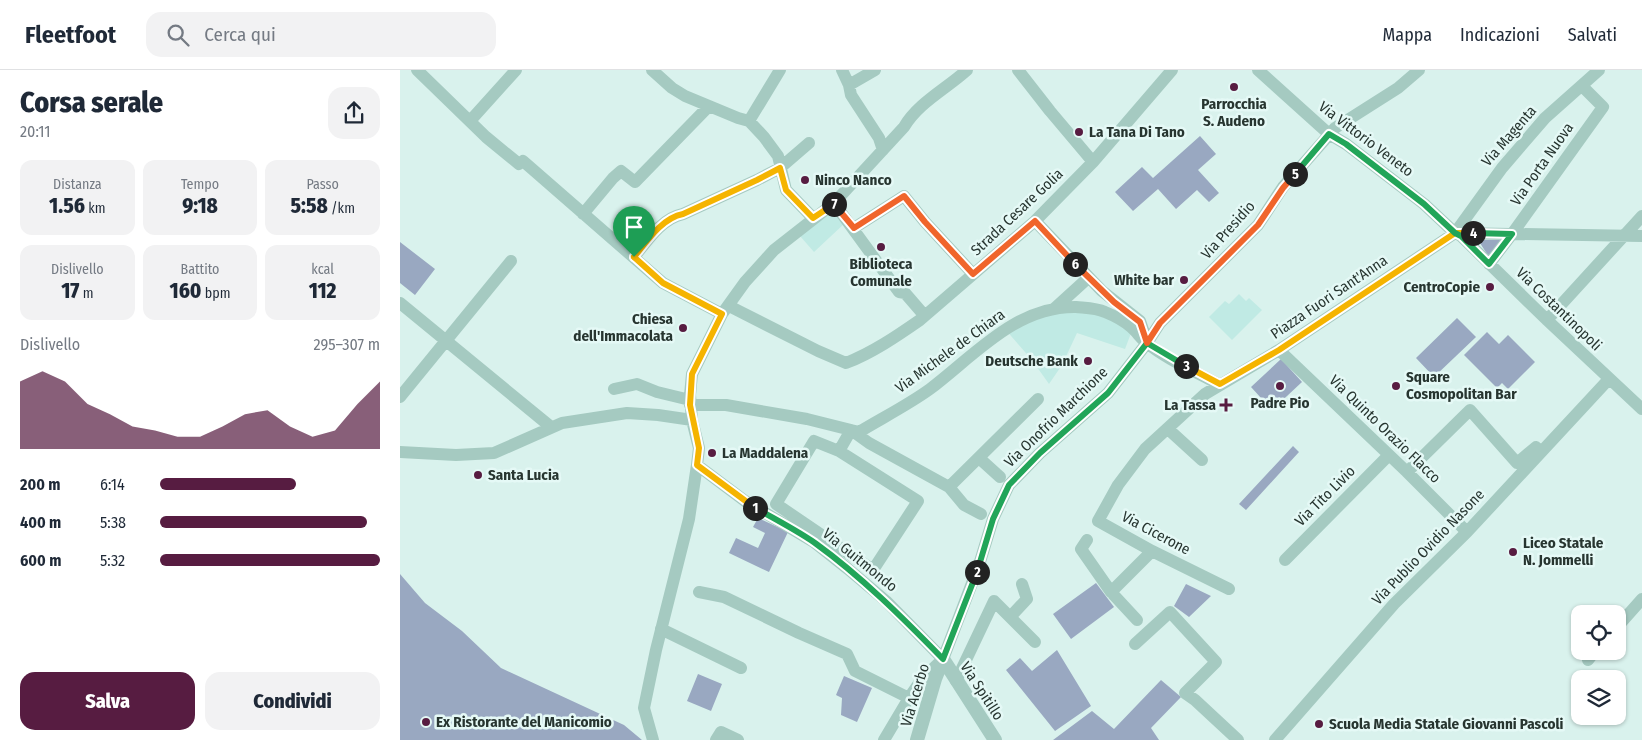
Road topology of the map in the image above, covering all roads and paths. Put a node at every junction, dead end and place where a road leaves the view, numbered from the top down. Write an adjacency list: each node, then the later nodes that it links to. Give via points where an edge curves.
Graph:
1 (417, 70): 16 (street)
2 (516, 70): 16 (street)
3 (652, 70): 15 (street, via 672,88)
4 (780, 70): 17 (street)
5 (842, 70): 13 (street)
6 (875, 70): 13 (street)
7 (967, 70): 20 (street, via 912,114)
8 (1018, 70): 21 (street)
9 (1172, 70): 21 (street, Strada Cesare Golia)
10 (1258, 70): 18 (street, Via Vittorio Veneto)
11 (1419, 70): 18 (street, Via Presidio)
12 (1599, 70): 14 (street, Via Magenta)
13 (849, 85): 20 (street, via 851,95)
14 (1582, 86): 29 (street, Via Magenta, via 1545,118 1502,168); 30 (street, Via Porta Nuova, via 1603,107)
15 (709, 106): 17 (street); 24 (street, via 635,182 622,171)
16 (470, 121): 24 (street, via 519,164 523,161)
17 (749, 121): 22 (street, via 778,156)
18 (1329, 134): 29 (street, Via Vittorio Veneto, via 1424,204); 44 (street, Via Presidio, via 1283,188 1258,225 1160,323)
19 (809, 143): 22 (street)
20 (884, 150): 23 (street)
21 (1093, 162): 27 (street, Strada Cesare Golia)
22 (780, 168): 26 (street, via 786,190); 33 (street, via 676,215)
23 (834, 203): 26 (street); 28 (street)
24 (583, 214): 33 (street)
25 (1642, 216): 31 (street)
26 (813, 218): 40 (street, via 774,250 745,282)
27 (1035, 221): 36 (street, Strada Cesare Golia); 37 (street)
28 (854, 228): 36 (street, via 904,196); 41 (street, via 899,292 905,293)
29 (1455, 233): 30 (street); 35 (street, Via Costantinopoli); 45 (street, Piazza Fuori Sant'Anna)
30 (1512, 234): 31 (street); 35 (street, Via Porta Nuova)
31 (1624, 236): 32 (street); 42 (street)
32 (1642, 236)
33 (634, 257): 40 (street, via 663,283)
34 (511, 261): 43 (street)
35 (1489, 264): 42 (street, Via Costantinopoli)
36 (973, 274): 41 (street, Strada Cesare Golia)
37 (1088, 278): 39 (street); 44 (street, via 1140,322)
38 (400, 303): 43 (street)
39 (1055, 308): 44 (street, via 1103,311 1123,321); 56 (street, Via Michele de Chiara, via 1034,313 1013,325 929,390 859,432)
40 (726, 310): 41 (street, Strada Cesare Golia, via 846,363 904,331); 51 (street, via 692,374)
41 (924, 315)
42 (1547, 320): 46 (street, Via Costantinopoli)
43 (447, 341): 49 (street); 54 (street)
44 (1147, 343): 47 (street); 84 (street, Via Onofrio Marchione, via 1108,393 1009,485 993,519 980,565)
45 (1279, 350): 47 (street, Piazza Fuori Sant'Anna); 60 (street, Via Quinto Orazio Flacco)
46 (1609, 379): 52 (street, Via Costantinopoli); 68 (street, Via Publio Ovidio Nasone)
47 (1220, 384): 55 (street, Via Cicerone)
48 (614, 389): 51 (street, Via Michele de Chiara, via 637,384)
49 (400, 397)
50 (1038, 399): 61 (street)
51 (690, 403): 53 (street); 56 (street, Via Michele de Chiara, via 726,405)
52 (1642, 409)
53 (692, 420): 54 (street, via 627,413); 63 (street, via 699,448)
54 (551, 427): 59 (street, via 494,453)
55 (1168, 428): 62 (street); 70 (street, Via Cicerone, via 1145,449 1118,485 1098,521)
56 (850, 430): 58 (street); 66 (street)
57 (1536, 447): 64 (street, via 1517,463 1470,410)
58 (839, 451): 58 (street, via 918,501 873,570 776,504 814,441)
59 (400, 452)
60 (1389, 455): 64 (street, Via Quinto Orazio Flacco); 71 (street, Via Tito Livio)
61 (979, 458): 65 (street); 66 (street)
62 (1202, 460)
63 (697, 465): 81 (street, via 688,520); 84 (street, Via Guitmondo, via 745,501 814,542 886,601)
64 (1407, 472): 68 (street, Via Quinto Orazio Flacco)
65 (1000, 477)
66 (949, 487): 67 (street, via 964,505)
67 (981, 514)
68 (1467, 532): 95 (street, Via Publio Ovidio Nasone, via 1394,604)
69 (1087, 540): 75 (street, via 1081,550)
70 (1152, 551): 73 (street, Via Cicerone); 75 (street)
71 (1285, 560)
72 (1022, 584): 79 (street, via 1027,599)
73 (1229, 590)
74 (699, 592): 87 (street, via 724,597 847,654 855,671)
75 (1111, 592): 80 (street)
76 (1642, 599): 78 (street)
77 (1031, 605): 79 (street)
78 (1626, 617)
79 (1012, 619): 82 (street); 86 (street, via 994,601)
80 (1137, 620)
81 (662, 629): 85 (street); 88 (street, via 644,708)
82 (1035, 642)
83 (1135, 644): 94 (street, via 1170,612 1216,662 1185,693)
84 (943, 659): 86 (street, Via Spitillo); 87 (street); 92 (street, Via Acerbo)
85 (741, 668)
86 (956, 681): 93 (street, Via Spitillo)
87 (909, 698): 91 (street)
88 (653, 740)
89 (716, 740): 90 (street, via 721,732)
90 (738, 740)
91 (884, 740)
92 (918, 740)
93 (995, 740)
94 (1238, 740)
95 (1275, 740)

